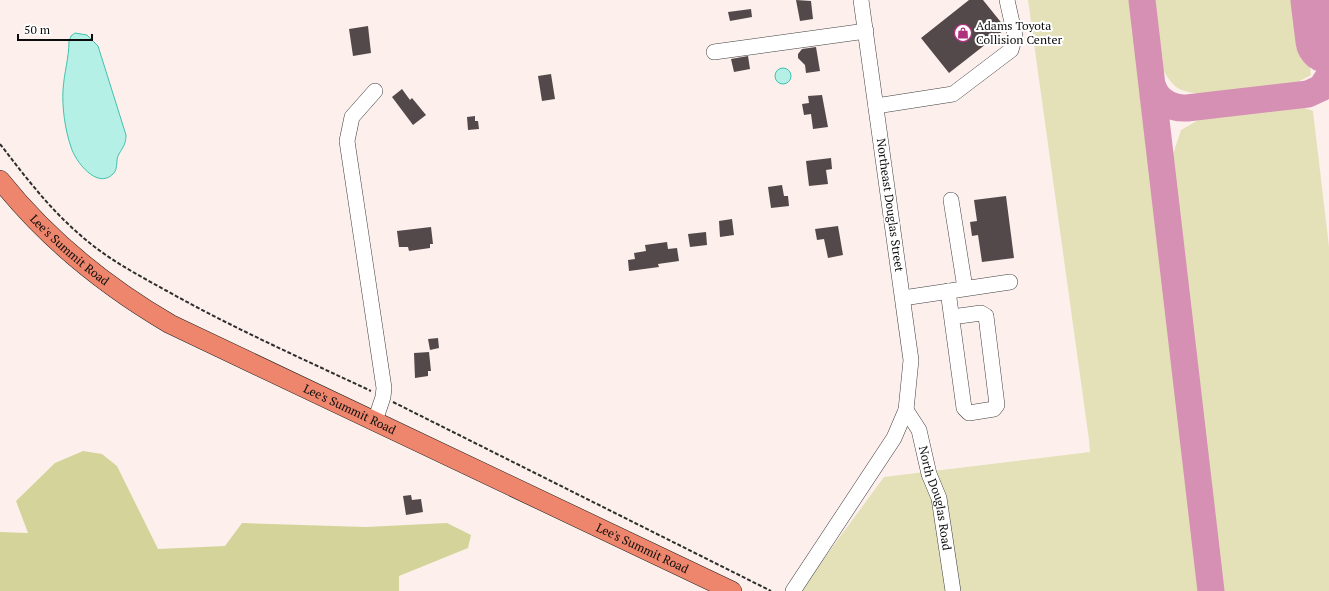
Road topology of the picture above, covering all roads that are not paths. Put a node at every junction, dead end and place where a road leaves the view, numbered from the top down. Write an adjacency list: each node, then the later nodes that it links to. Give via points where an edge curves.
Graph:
1 (861, 0): 3 (street, Northeast Douglas Street)
2 (1007, 0): 6 (street, via 1015,36 1011,50 953,94)
3 (866, 31): 4 (street); 6 (street, Northeast Douglas Street)
4 (714, 52)
5 (375, 91): 15 (street, via 352,117 347,141 384,388)
6 (876, 106): 12 (street, Northeast Douglas Street)
7 (0, 180): 15 (main road, Lee's Summit Road, via 32,218 68,252 140,307)
8 (951, 200): 10 (street)
9 (1010, 282): 10 (street)
10 (965, 288): 11 (street)
11 (948, 292): 12 (street); 13 (street)
12 (903, 298): 14 (street, Northeast Douglas Street, via 910,360)
13 (952, 317): 13 (street, via 964,408 969,413 994,409 997,405 986,316 981,313)
14 (906, 410): 17 (street, Northeast Douglas Street, via 894,438); 18 (street, North Douglas Road, via 920,430 929,474 939,498)
15 (375, 421): 16 (main road, Lee's Summit Road)
16 (732, 591)
17 (793, 591)
18 (953, 591)

